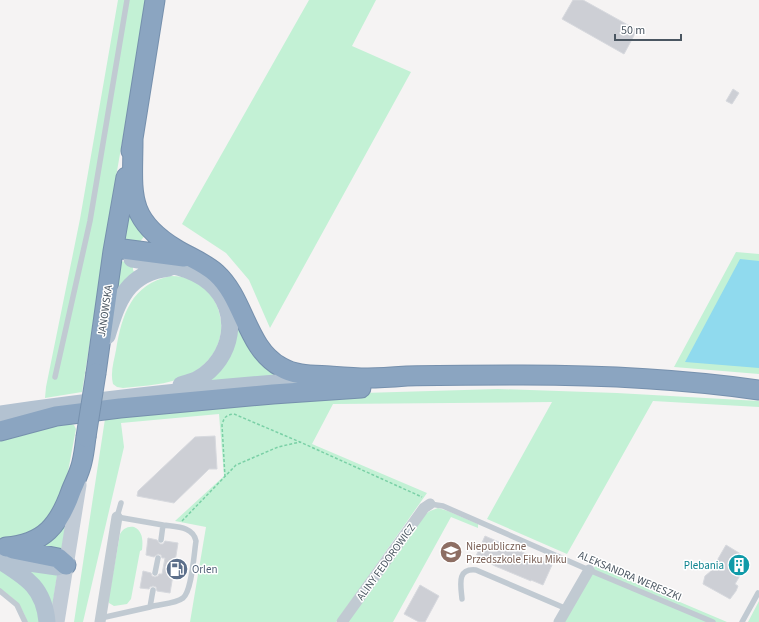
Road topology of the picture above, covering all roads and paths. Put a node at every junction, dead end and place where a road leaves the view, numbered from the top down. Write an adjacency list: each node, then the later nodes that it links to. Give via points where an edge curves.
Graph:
1 (127, 0): 7 (lane, via 90,221)
2 (155, 0): 3 (highway, JANOWSKA)
3 (133, 139): 4 (highway, JANOWSKA); 5 (highway, via 134,197 140,215 147,226)
4 (113, 251): 5 (highway, via 123,249); 6 (highway, JANOWSKA)
5 (183, 262): 6 (main road, via 144,276 132,284 123,295 115,310); 8 (highway, via 213,270 230,288 258,344 275,364 300,374); 10 (main road, via 188,270 206,280 221,295 230,320 228,342 217,364 197,380)
6 (96, 373): 16 (highway, JANOWSKA, bridge)
7 (55, 376)
8 (369, 378): 9 (highway, via 593,376 706,383); 10 (main road)
9 (759, 390): 12 (highway, via 704,391 529,385 391,387 170,402)
10 (132, 396): 11 (main road)
11 (0, 414)
12 (56, 416): 13 (main road); 14 (highway)
13 (0, 424)
14 (0, 430)
15 (300, 442): 17 (path, via 278,447 236,465); 17 (path, via 234,414 227,415 222,425); 19 (path, via 429,500)
16 (82, 462): 24 (highway, via 64,509 54,526 34,541); 26 (main road, JANOWSKA)
17 (226, 477): 22 (path)
18 (121, 503): 20 (lane)
19 (430, 504): 27 (lane, ALEKSANDRA WERESZKI, via 443,506); 39 (street, ALINY FEDOROWICZ, via 424,508)
20 (117, 517): 21 (lane); 35 (street)
21 (163, 525): 22 (lane); 23 (lane)
22 (176, 527): 33 (lane, via 193,532 196,541 187,592 178,600)
23 (161, 540)
24 (2, 554): 26 (highway, via 58,558); 37 (main road, via 36,588 44,604)
25 (158, 558): 28 (lane)
26 (66, 565): 38 (main road, JANOWSKA)
27 (589, 570): 34 (street); 41 (lane, ALEKSANDRA WERESZKI)
28 (156, 573)
29 (153, 590): 33 (lane)
30 (0, 591): 36 (lane, via 17,605)
31 (758, 593): 42 (lane)
32 (462, 599): 34 (lane, via 461,578 464,573 476,570)
33 (150, 607): 35 (lane)
34 (567, 609): 40 (street)
35 (100, 620)
36 (25, 622)
37 (47, 622)
38 (57, 622)
39 (342, 622)
40 (559, 622)
41 (713, 622)
42 (742, 622)

